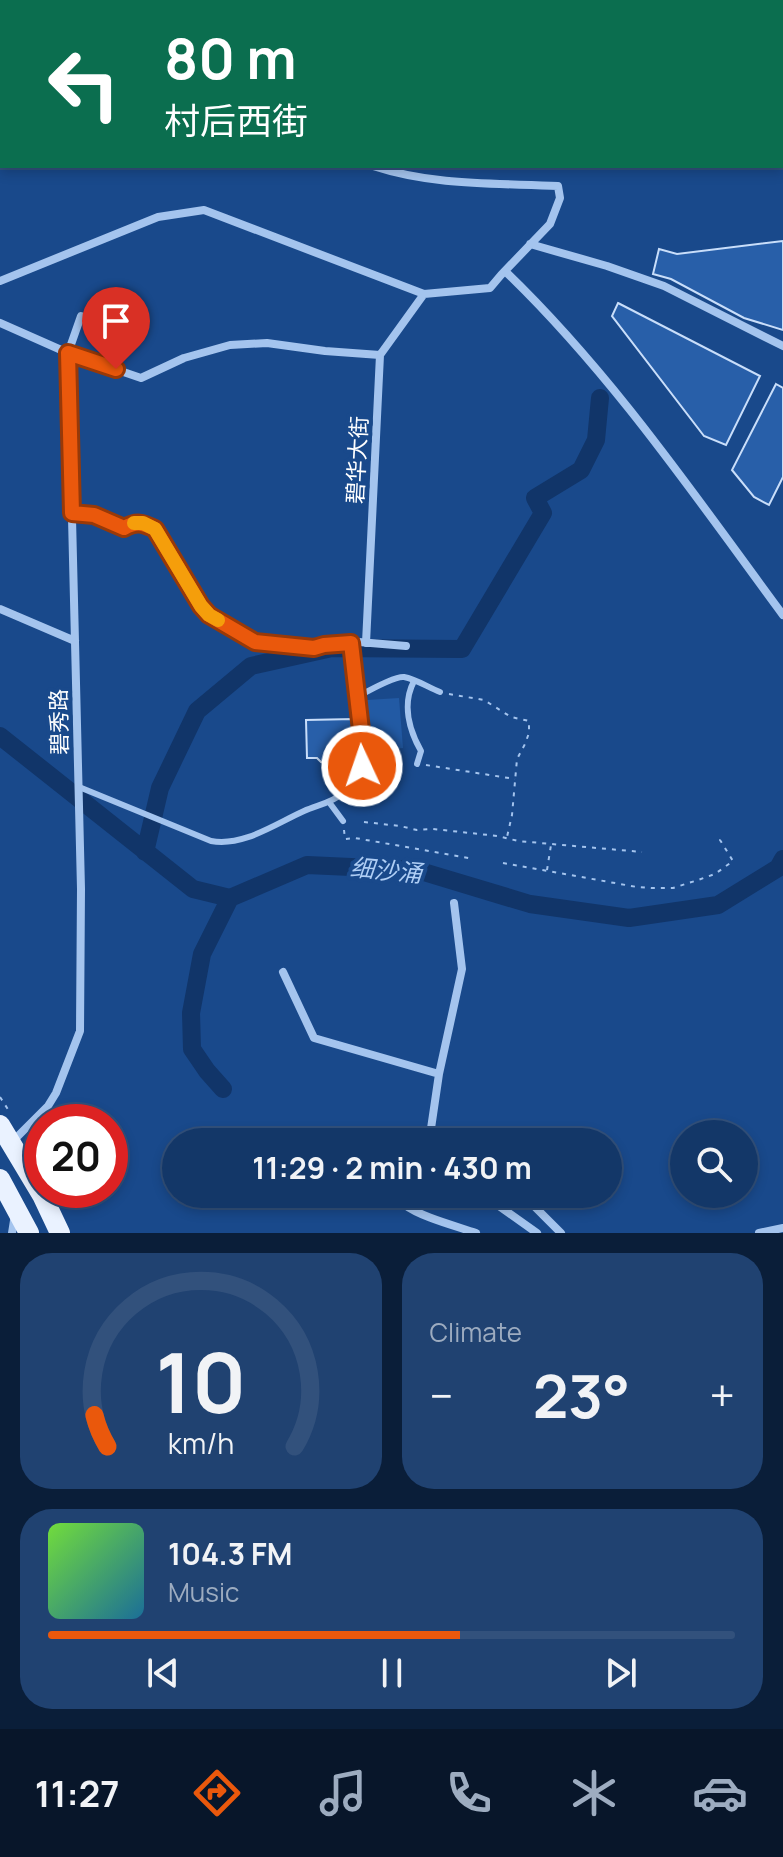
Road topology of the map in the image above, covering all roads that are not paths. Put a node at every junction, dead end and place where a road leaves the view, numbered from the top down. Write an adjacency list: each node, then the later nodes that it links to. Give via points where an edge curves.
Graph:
1 (381, 168): 2 (street, via 460,184 558,186 560,198 550,224)
2 (530, 244): 3 (street); 8 (street, via 664,286)
3 (505, 271): 5 (street, via 490,288); 13 (street, via 627,404)
4 (0, 281): 5 (street, via 158,217 204,210)
5 (424, 294): 10 (street)
6 (81, 316): 9 (street)
7 (0, 323): 9 (street)
8 (783, 346)
9 (68, 353): 10 (street, via 141,378 230,345 267,343); 11 (street, 碧秀路)
10 (380, 355): 15 (street, 碧华大街)
11 (72, 513): 14 (street, 碧秀路); 16 (street, via 94,515 124,528 135,522 155,529 201,606 255,642 314,648)
12 (0, 609): 14 (street)
13 (783, 615)
14 (75, 641): 23 (street, 碧秀路)
15 (366, 643): 16 (street); 17 (street)
16 (351, 644): 18 (street)
17 (406, 646)
18 (353, 664): 21 (lane)
19 (414, 681): 20 (lane); 21 (lane, via 392,679); 22 (lane, via 407,700 421,751)
20 (440, 692)
21 (357, 697): 24 (lane, via 362,766 350,786)
22 (417, 764)
23 (79, 787): 24 (lane, via 225,843); 31 (street, 碧秀路, via 80,1031 48,1106)
24 (329, 802): 25 (lane)
25 (343, 821)
26 (454, 903): 28 (street, via 462,969)
27 (283, 972): 28 (street, via 314,1038)
28 (439, 1074): 30 (street)
29 (5, 1118): 31 (main road)
30 (431, 1128)
31 (11, 1143): 40 (main road)
32 (0, 1179): 33 (main road)
33 (16, 1208): 38 (street); 39 (main road)
34 (411, 1208): 41 (street)
35 (502, 1208): 42 (street)
36 (536, 1208): 43 (street)
37 (783, 1228): 44 (street)
38 (12, 1233)
39 (29, 1233)
40 (60, 1233)
41 (474, 1233)
42 (537, 1233)
43 (561, 1233)
44 (759, 1233)

